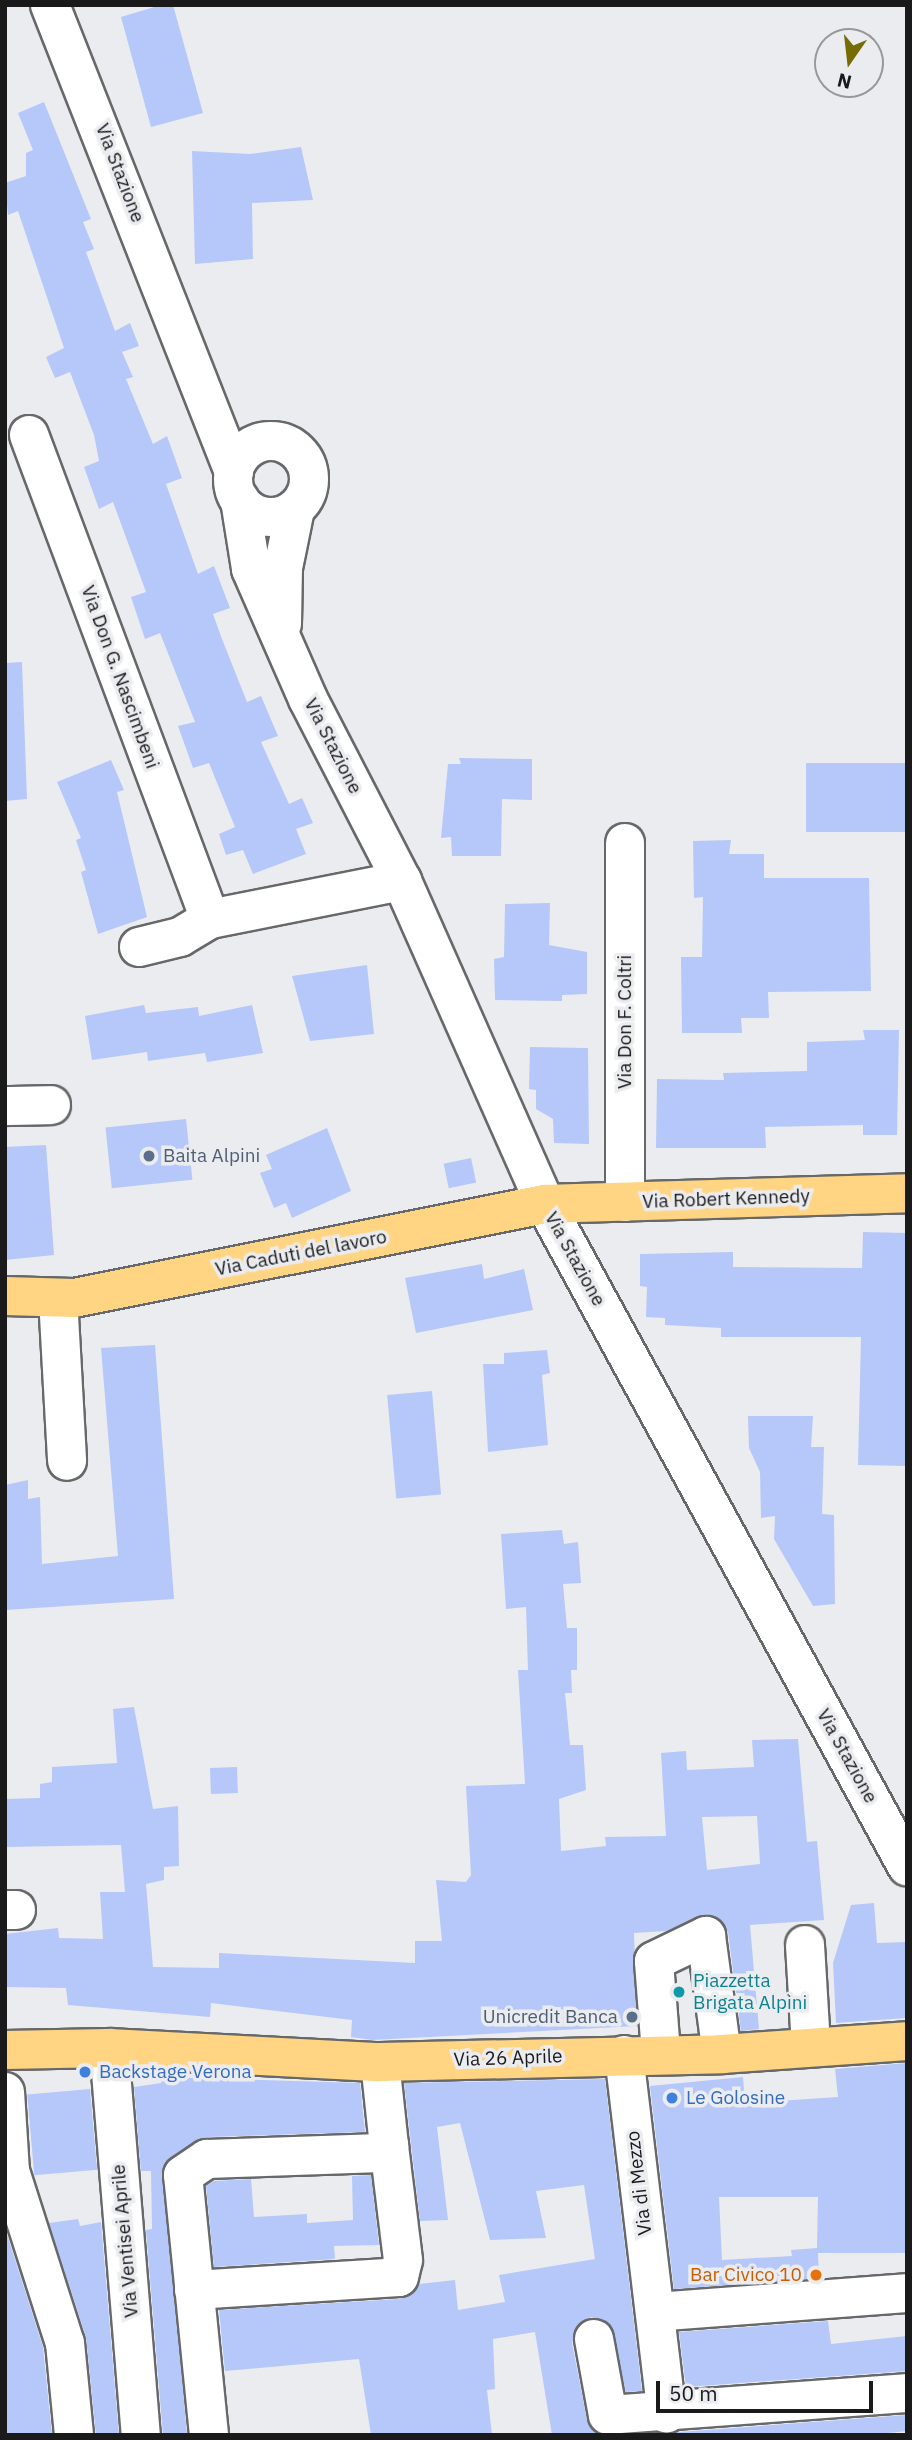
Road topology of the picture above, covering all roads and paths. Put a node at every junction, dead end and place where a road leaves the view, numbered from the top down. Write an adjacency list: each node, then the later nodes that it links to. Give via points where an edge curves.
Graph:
1 (50, 5): 2 (street, Via Stazione)
2 (184, 343): 4 (street, Via Stazione, via 237,412); 5 (street, Via Stazione)
3 (29, 435): 10 (street, Via Don G. Nascimbeni)
4 (270, 441): 5 (street, via 247,450); 6 (street, Via Stazione, via 304,460 309,486)
5 (237, 486): 6 (street, via 272,517); 7 (street, Via Stazione, via 251,569)
6 (295, 509): 7 (street, Via Stazione, via 283,568)
7 (282, 633): 9 (street, Via Stazione, via 308,699)
8 (625, 843): 15 (street, Via Don F. Coltri)
9 (402, 881): 10 (street); 16 (street, Via Stazione)
10 (210, 919): 11 (street, via 180,937)
11 (139, 947)
12 (51, 1105): 13 (street)
13 (5, 1106)
14 (907, 1193): 15 (main road, Via Robert Kennedy)
15 (625, 1202): 16 (main road, Via Robert Kennedy)
16 (545, 1205): 18 (main road, Via Caduti del lavoro); 20 (street, Via Stazione)
17 (5, 1296): 18 (main road, Via Caduti del lavoro)
18 (58, 1298): 19 (street)
19 (67, 1461)
20 (907, 1866)
21 (805, 1945): 23 (street)
22 (907, 2041): 23 (main road, Via 26 Aprile)
23 (811, 2045): 26 (main road, Via 26 Aprile)
24 (108, 2048): 25 (main road, Via 26 Aprile); 28 (main road, Via 26 Aprile); 38 (street, Via Ventisei Aprile)
25 (5, 2050)
26 (722, 2053): 27 (main road, Via 26 Aprile); 27 (street, via 706,1937 654,1961)
27 (642, 2054): 28 (main road, Via 26 Aprile); 33 (street, Via di Mezzo)
28 (380, 2062): 30 (street)
29 (5, 2092): 37 (street, via 10,2171 65,2343)
30 (389, 2146): 31 (street, via 381,2153 207,2159 183,2175); 31 (street, via 403,2260 399,2277)
31 (194, 2290): 39 (street)
32 (907, 2292): 33 (street, via 825,2302)
33 (654, 2312): 36 (street, Via di Mezzo)
34 (594, 2339): 36 (street, via 608,2415)
35 (907, 2393): 36 (street)
36 (667, 2413)
37 (74, 2435)
38 (141, 2435)
39 (209, 2435)

